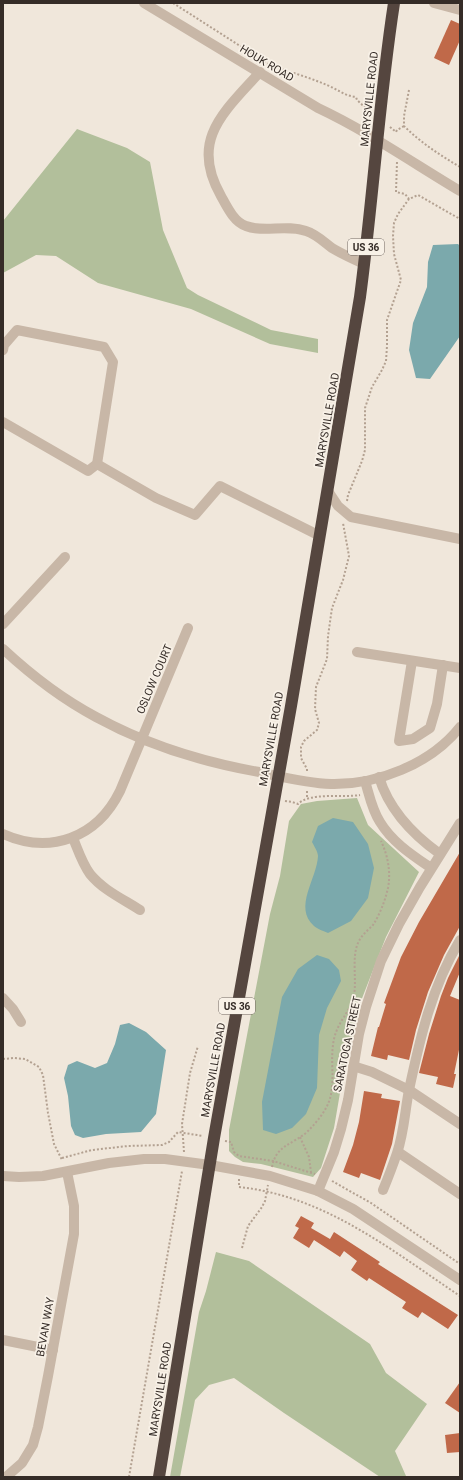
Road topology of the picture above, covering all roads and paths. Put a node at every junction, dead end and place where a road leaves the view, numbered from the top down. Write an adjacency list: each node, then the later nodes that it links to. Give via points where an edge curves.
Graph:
1 (144, 3): 6 (street, HOUK ROAD)
2 (173, 3): 8 (path, via 273,67 356,96 357,100)
3 (394, 3): 8 (highway, MARYSVILLE ROAD / US 36)
4 (434, 3): 5 (street)
5 (460, 10)
6 (260, 72): 10 (street, HOUK ROAD); 16 (street, via 228,108 212,132 208,158 216,189 236,219 247,226 294,227 308,232)
7 (409, 90): 9 (path)
8 (380, 119): 9 (path, via 396,132); 10 (highway, MARYSVILLE ROAD / US 36)
9 (404, 126): 11 (path, via 432,150)
10 (378, 141): 12 (street, HOUK ROAD); 16 (highway, MARYSVILLE ROAD / US 36)
11 (460, 167)
12 (460, 191)
13 (396, 192): 14 (path, via 405,194)
14 (409, 199): 15 (path, via 418,195); 21 (path, via 398,214 392,236 401,280 387,320 386,361 372,387 365,408 365,450)
15 (460, 219)
16 (364, 264): 20 (highway, MARYSVILLE ROAD / US 36)
17 (3, 350): 19 (street, via 4,345 17,330 104,347 113,362)
18 (3, 422): 19 (street, via 88,471)
19 (97, 464): 22 (street, via 156,498 195,515 220,486)
20 (328, 490): 21 (street); 22 (highway, MARYSVILLE ROAD / US 36)
21 (344, 513): 23 (street, via 359,520); 37 (path, via 342,526 349,556 332,608 327,659 316,687 315,709 319,723 317,730 301,747 301,758 307,769)
22 (320, 536): 34 (highway, MARYSVILLE ROAD / US 36)
23 (460, 539)
24 (65, 557): 25 (street)
25 (3, 624)
26 (188, 628): 33 (street, OSLOW COURT)
27 (3, 649): 33 (street, via 62,697 107,723)
28 (357, 652): 29 (street)
29 (412, 661): 30 (street); 30 (street, via 399,741 413,739 430,728)
30 (443, 666): 31 (street)
31 (460, 668)
32 (460, 727): 35 (street, via 438,748 416,763 394,774)
33 (142, 739): 34 (street, via 168,750 210,762); 45 (street, OSLOW COURT, via 114,802 98,821)
34 (278, 776): 37 (street); 41 (highway, MARYSVILLE ROAD / US 36)
35 (378, 777): 36 (street); 46 (street, via 394,808 409,829)
36 (365, 781): 37 (street, via 331,784); 38 (street)
37 (306, 782): 39 (path)
38 (364, 794): 39 (path); 40 (path); 47 (street, via 388,834)
39 (307, 798): 41 (path, via 298,804)
40 (360, 799)
41 (273, 800): 59 (highway, MARYSVILLE ROAD / US 36)
42 (460, 823): 46 (street, SARATOGA STREET)
43 (3, 834): 45 (street, OSLOW COURT, via 22,841 40,843)
44 (379, 837): 58 (path, via 388,859 386,894 380,912 356,949 354,995 335,1036 332,1055 333,1083 327,1106 321,1116)
45 (73, 838): 48 (street, via 82,860 100,884)
46 (440, 854): 47 (street, SARATOGA STREET)
47 (431, 868): 54 (street, SARATOGA STREET, via 381,961 366,1007)
48 (140, 910)
49 (460, 940): 55 (street, via 437,986 426,1016)
50 (3, 998): 51 (street)
51 (21, 1022)
52 (198, 1046): 57 (path, via 190,1073 182,1124)
53 (3, 1059): 61 (path, via 25,1059 39,1066 43,1075 54,1144)
54 (353, 1066): 55 (street); 71 (street, SARATOGA STREET, via 341,1129)
55 (409, 1090): 56 (street); 60 (street)
56 (459, 1121)
57 (184, 1133): 59 (path); 61 (path, via 178,1132 169,1142 162,1145 92,1150); 62 (path)
58 (300, 1136): 65 (path, via 309,1156); 67 (path, via 274,1156)
59 (214, 1138): 63 (highway, MARYSVILLE ROAD / US 36)
60 (398, 1152): 69 (street); 72 (street)
61 (62, 1158): 64 (path)
62 (183, 1162): 63 (street); 64 (street, via 165,1159 124,1160); 79 (path)
63 (210, 1165): 67 (street); 80 (highway, MARYSVILLE ROAD / US 36)
64 (67, 1172): 66 (street, via 43,1176); 77 (street, BEVAN WAY, via 75,1220)
65 (311, 1172)
66 (3, 1176)
67 (270, 1176): 70 (path); 71 (street)
68 (239, 1186): 70 (path)
69 (383, 1190)
70 (267, 1191): 73 (path, via 262,1207 248,1226); 75 (path, via 296,1199 338,1217)
71 (318, 1191): 74 (street, via 353,1209)
72 (460, 1194)
73 (242, 1248)
74 (460, 1280)
75 (460, 1296)
76 (3, 1340): 77 (street)
77 (53, 1350): 78 (street, BEVAN WAY, via 33,1445 22,1463)
78 (6, 1477)
79 (129, 1477)
80 (159, 1477)

